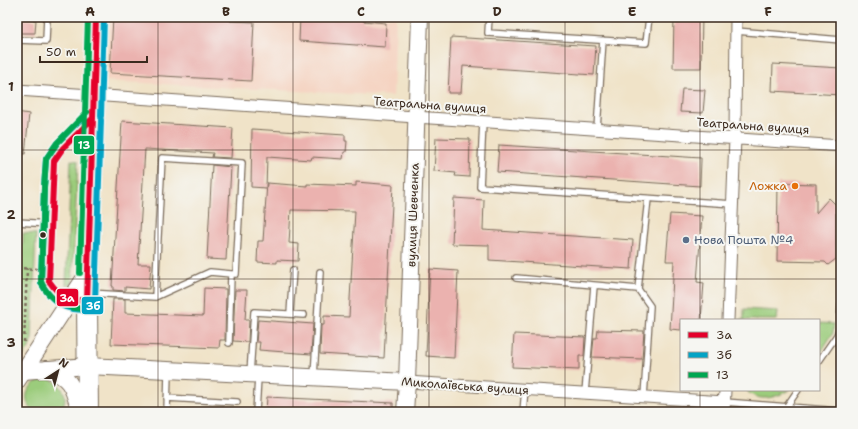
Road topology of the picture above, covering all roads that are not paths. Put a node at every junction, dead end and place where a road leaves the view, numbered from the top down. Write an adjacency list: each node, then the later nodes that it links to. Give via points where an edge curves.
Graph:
1 (47, 17): 8 (lane, via 46,41)
2 (96, 17): 12 (highway)
3 (420, 17): 14 (street, вулиця Шевченка)
4 (489, 17): 9 (lane, via 488,32)
5 (648, 17): 9 (lane, via 646,44)
6 (736, 17): 7 (street)
7 (736, 31): 10 (lane); 17 (street)
8 (17, 40)
9 (603, 40): 16 (lane)
10 (841, 40)
11 (17, 90): 12 (street, Театральна вулиця)
12 (94, 95): 13 (highway); 14 (street, Театральна вулиця)
13 (93, 118): 22 (lane, via 63,148 54,161); 30 (highway, via 88,273)
14 (416, 118): 15 (street, Театральна вулиця); 43 (street, вулиця Шевченка)
15 (483, 122): 16 (street, Театральна вулиця); 19 (lane, via 480,187)
16 (597, 129): 17 (street, Театральна вулиця)
17 (735, 138): 18 (street, Театральна вулиця); 20 (street)
18 (841, 146)
19 (648, 198): 20 (lane); 28 (lane)
20 (733, 204): 34 (street)
21 (17, 222): 22 (lane)
22 (51, 224): 30 (lane, via 49,280 57,293)
23 (293, 270): 32 (lane)
24 (320, 272): 42 (lane)
25 (231, 274): 29 (lane, via 210,272); 29 (lane, via 236,274 242,163 162,158); 35 (lane)
26 (516, 278): 27 (lane)
27 (594, 286): 28 (lane); 47 (lane)
28 (638, 290): 48 (lane, via 650,306)
29 (155, 297): 30 (lane)
30 (81, 298): 37 (highway); 41 (street)
31 (841, 306): 36 (lane, via 837,335)
32 (290, 314): 33 (lane); 40 (lane, via 254,312)
33 (304, 315)
34 (728, 319)
35 (228, 343)
36 (820, 360)
37 (88, 366): 38 (street, Миколаївська вулиця); 39 (street, Миколаївська вулиця); 53 (highway, via 89,386)
38 (46, 369): 41 (street, Миколаївська вулиця); 53 (street, via 60,373 71,385)
39 (168, 370): 40 (street, Миколаївська вулиця); 49 (lane)
40 (254, 374): 42 (street, Миколаївська вулиця); 56 (lane)
41 (20, 376)
42 (314, 377): 43 (street, Миколаївська вулиця)
43 (407, 382): 44 (street, Миколаївська вулиця); 57 (street, вулиця Шевченка)
44 (525, 389): 47 (street, Миколаївська вулиця); 58 (lane)
45 (725, 391): 52 (street)
46 (797, 391): 51 (lane)
47 (585, 393): 48 (street, Миколаївська вулиця)
48 (644, 397): 52 (street, Миколаївська вулиця)
49 (167, 398): 50 (lane); 55 (lane)
50 (237, 402)
51 (787, 406): 52 (lane, Миколаївська вулиця); 54 (lane, Миколаївська вулиця)
52 (725, 407)
53 (80, 410)
54 (841, 410)
55 (167, 412)
56 (256, 412)
57 (405, 412)
58 (523, 412)

